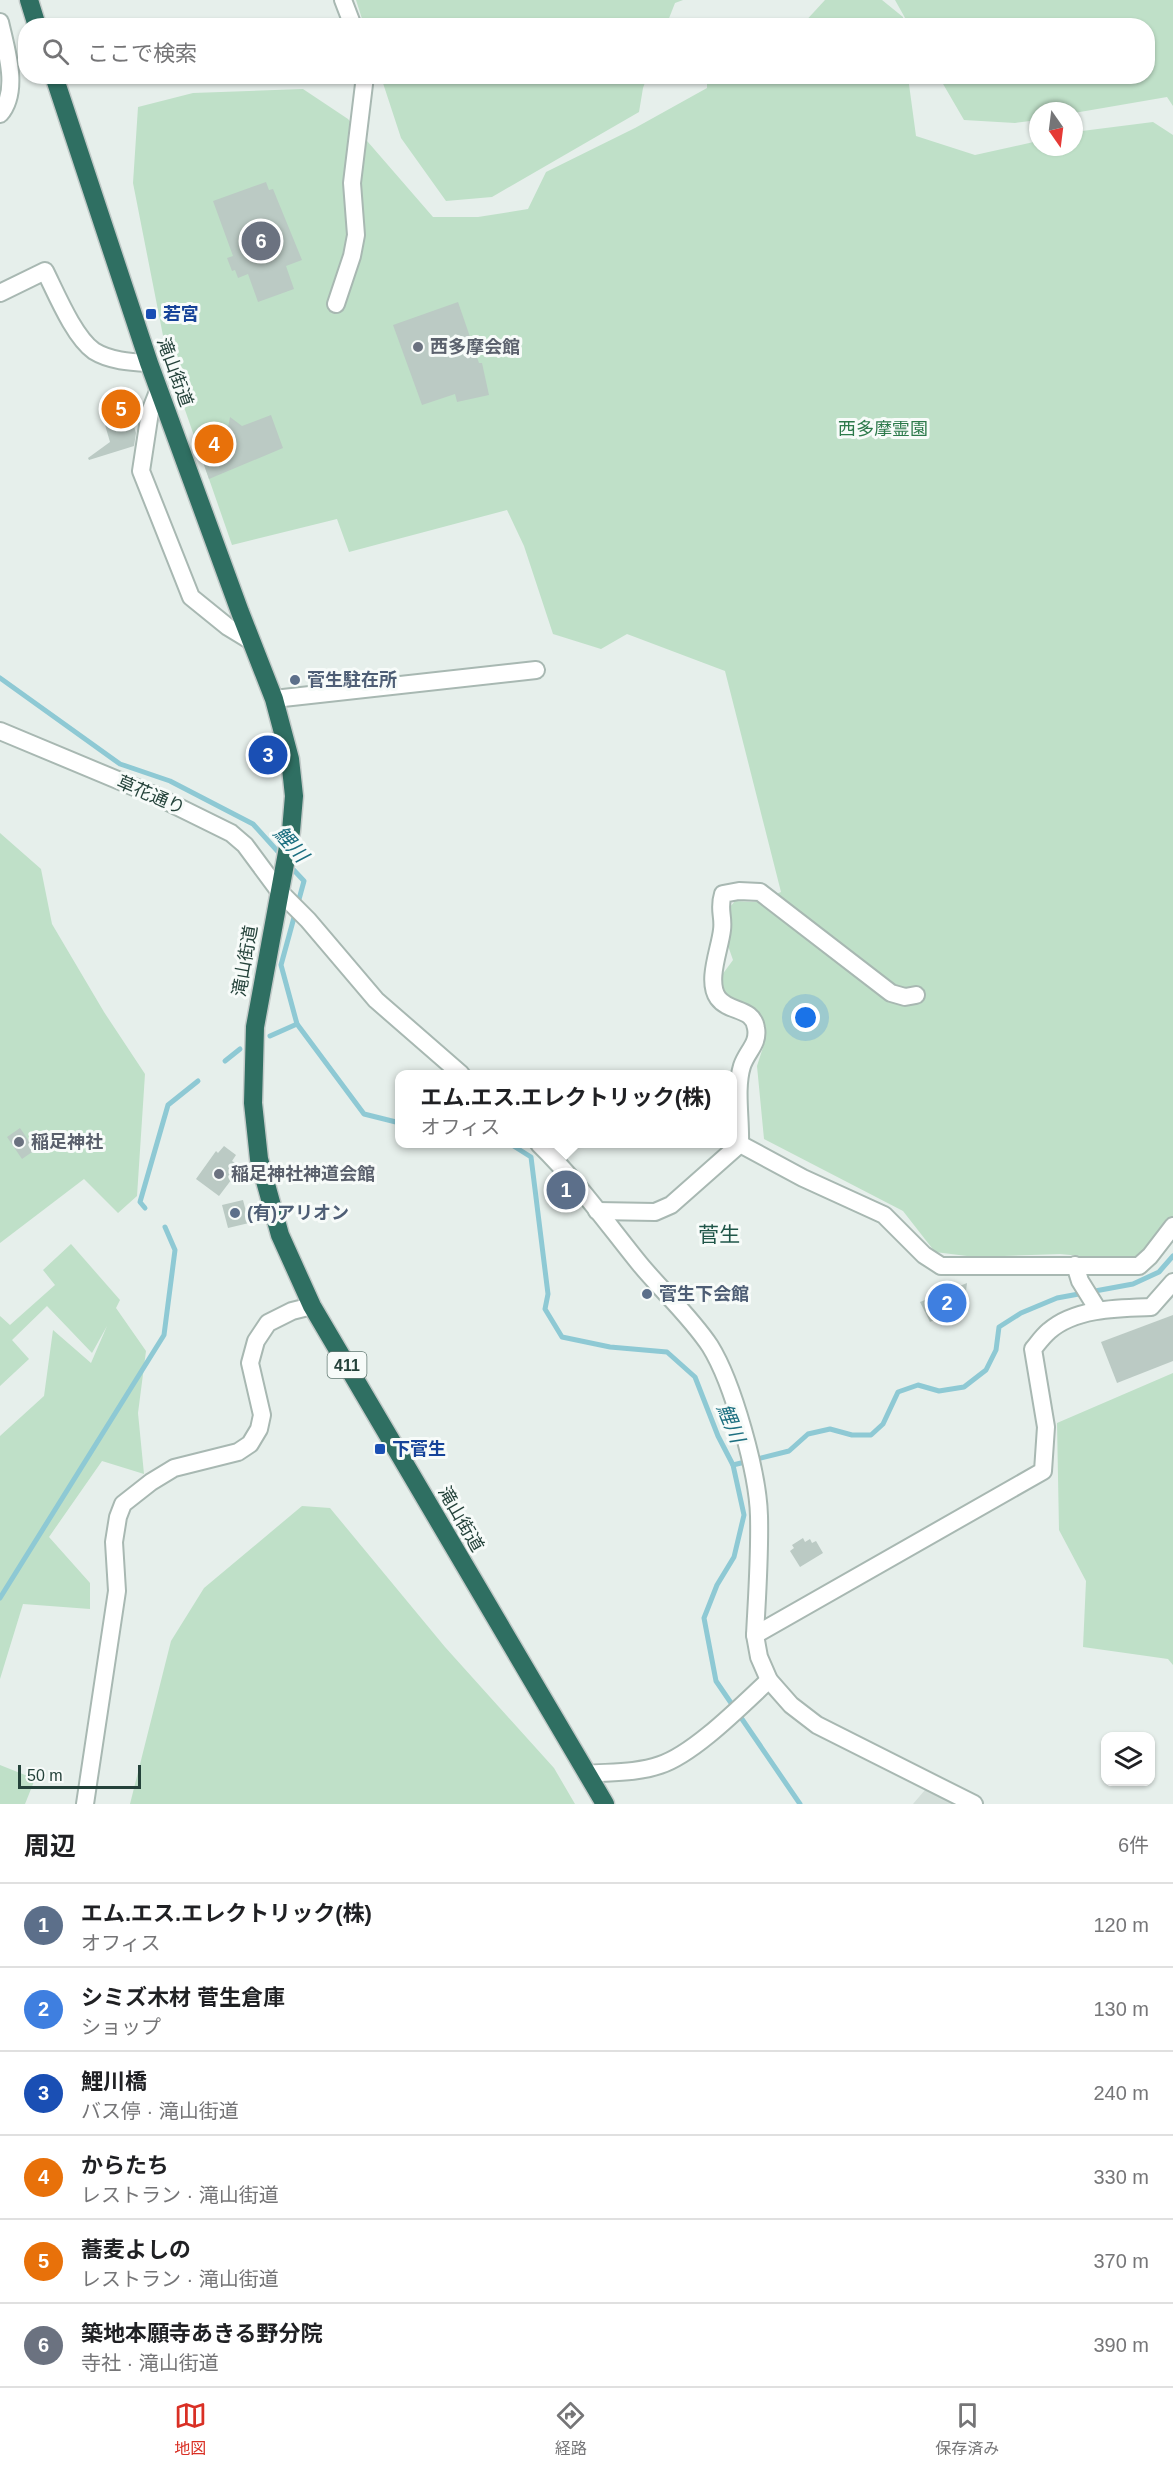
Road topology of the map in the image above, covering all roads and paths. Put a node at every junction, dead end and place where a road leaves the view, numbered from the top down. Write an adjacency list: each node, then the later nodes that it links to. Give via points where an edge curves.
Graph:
1 (29, 0): 3 (highway)
2 (343, 0): 4 (street)
3 (35, 18)
4 (350, 18)
5 (0, 22): 8 (street, via 10,77 8,99)
6 (57, 84): 11 (highway, 滝山街道 / 411)
7 (364, 84): 10 (street, via 352,183 356,235)
8 (0, 114)
9 (0, 292): 11 (street, via 45,271 80,335 94,351 127,362)
10 (336, 304)
11 (149, 363): 12 (highway, 滝山街道 / 411)
12 (159, 389): 13 (highway, 滝山街道 / 411); 13 (street, via 150,412 141,471 191,597)
13 (251, 641): 15 (highway, 滝山街道 / 411)
14 (536, 670): 15 (street)
15 (274, 699): 17 (highway, 滝山街道 / 411, via 293,787)
16 (0, 731): 17 (street, 草花通り, via 231,832)
17 (284, 890): 19 (street, 草花通り, via 388,1013); 28 (highway, 滝山街道 / 411, via 255,1028 253,1103 259,1159 280,1235)
18 (916, 995): 20 (street, via 905,998 891,993 760,892 723,894 723,927 714,977 717,996 725,1005 750,1015 756,1025 757,1040 740,1076)
19 (456, 1070)
20 (740, 1144): 21 (street); 26 (street, via 884,1215 924,1255 941,1266)
21 (737, 1147)
22 (544, 1148): 24 (street)
23 (735, 1148): 24 (street, via 671,1205 655,1212)
24 (597, 1211): 30 (street, via 709,1346 722,1368 740,1418 759,1516)
25 (1173, 1226): 26 (street, via 1139,1266)
26 (1077, 1273): 29 (street)
27 (1173, 1282): 29 (street, via 1152,1307)
28 (312, 1306): 32 (highway, 滝山街道 / 411); 33 (street, via 268,1323 256,1341 250,1363 262,1415 260,1429 250,1444 238,1452 174,1468 123,1504 114,1542 117,1592)
29 (1098, 1310): 30 (street, via 1050,1330 1033,1349 1046,1427 1043,1471)
30 (755, 1635): 31 (street)
31 (763, 1685): 32 (street, via 685,1754 639,1770); 35 (street, via 817,1725)
32 (587, 1774): 34 (highway, 滝山街道 / 411)
33 (85, 1804)
34 (605, 1804)
35 (974, 1804)

